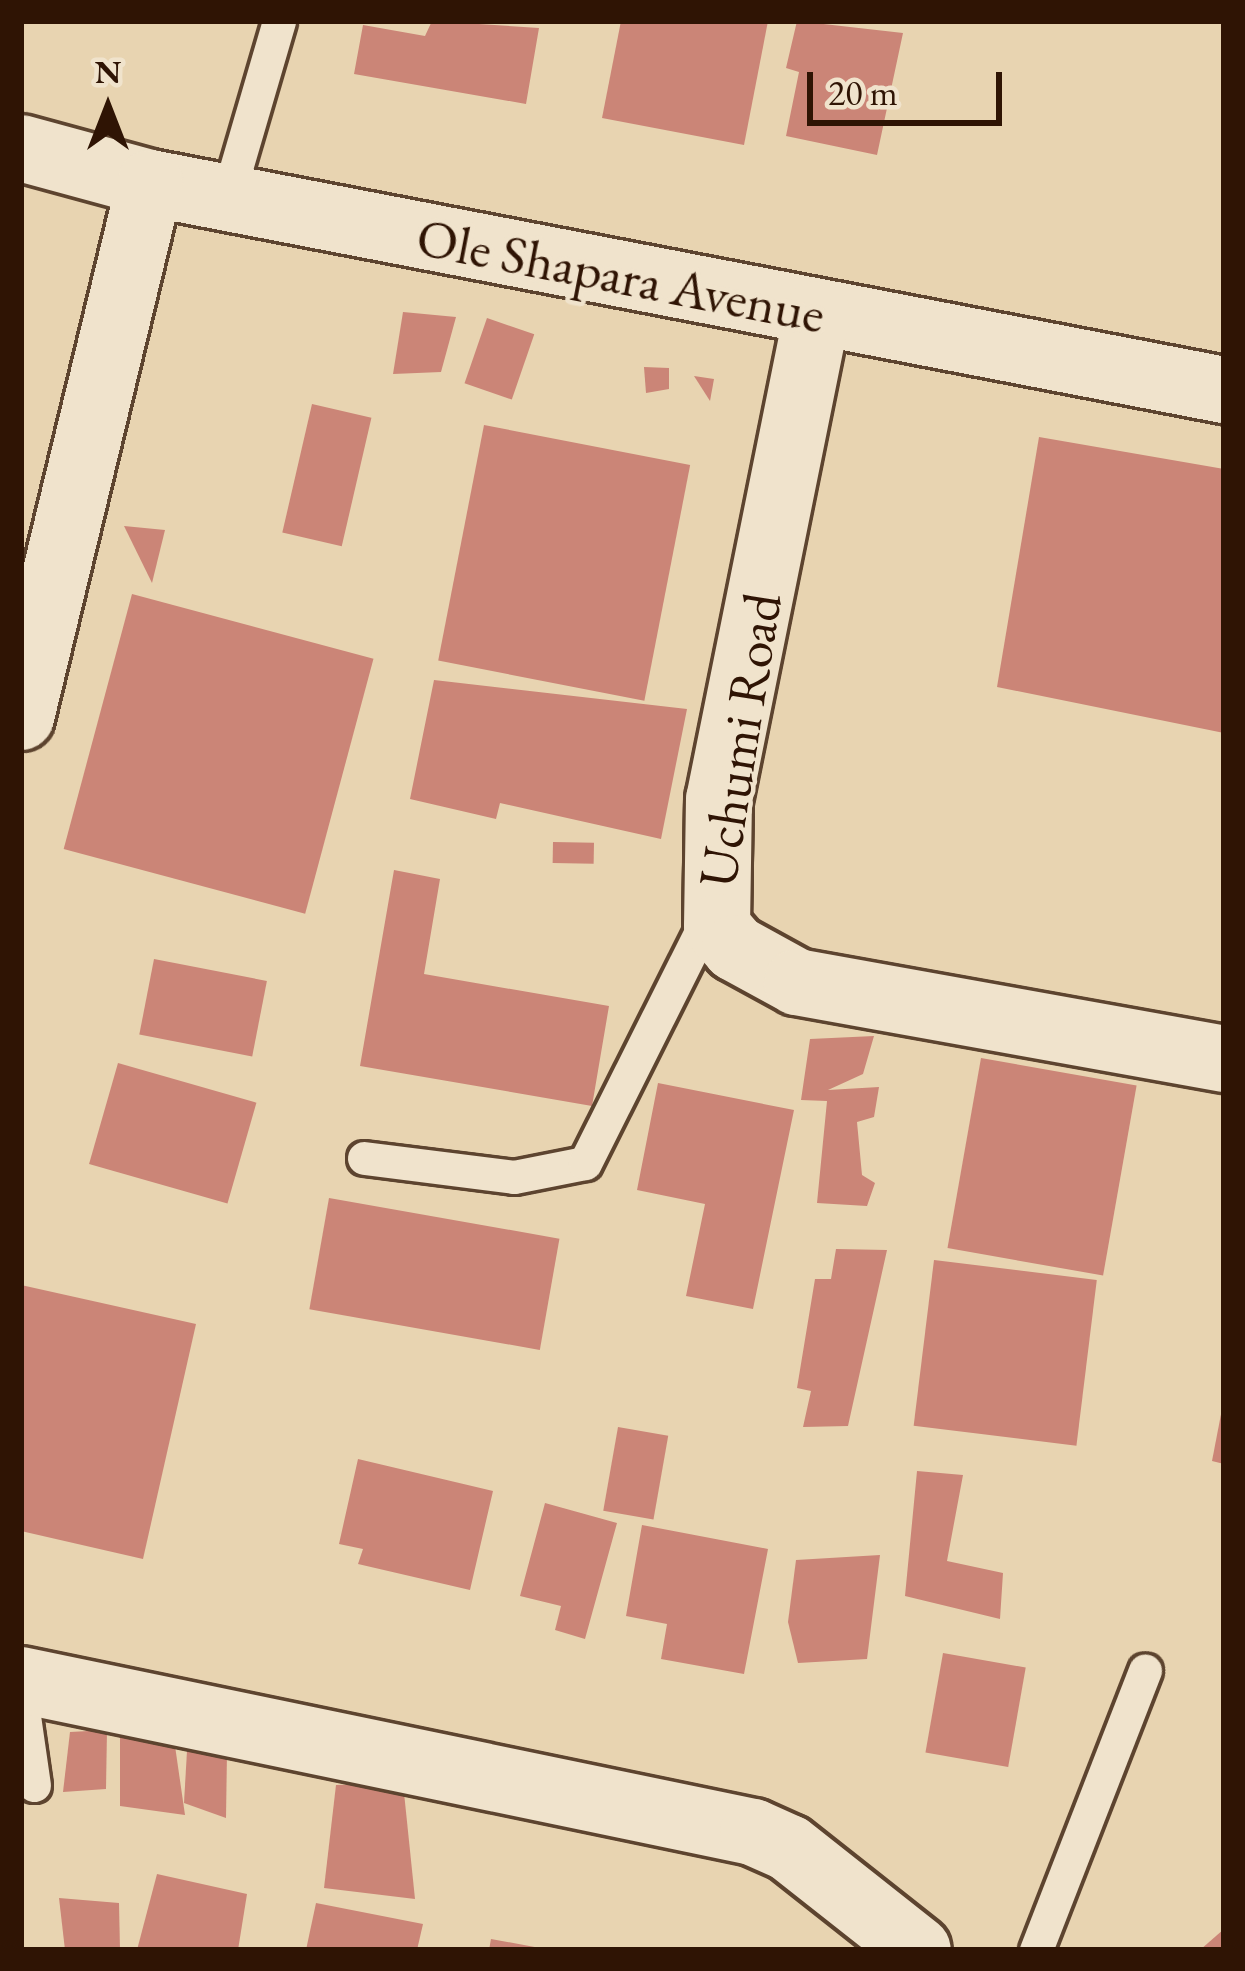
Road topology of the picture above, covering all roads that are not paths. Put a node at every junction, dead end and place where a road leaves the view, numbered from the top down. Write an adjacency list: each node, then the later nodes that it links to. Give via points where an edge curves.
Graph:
1 (279, 21): 4 (lane)
2 (21, 148): 3 (street, Ole Shapara Avenue)
3 (150, 183): 4 (street, Ole Shapara Avenue); 7 (street)
4 (227, 199): 5 (street, Ole Shapara Avenue)
5 (817, 314): 6 (street, Ole Shapara Avenue); 8 (street, Uchumi Road, via 718,800)
6 (1224, 390)
7 (21, 718)
8 (712, 909): 9 (street, Uchumi Road, via 735,948 797,982); 10 (lane, via 585,1163 514,1177)
9 (1224, 1059)
10 (364, 1159)
11 (1145, 1670): 16 (lane)
12 (21, 1680): 15 (street, via 753,1832 790,1848)
13 (21, 1695): 14 (lane)
14 (34, 1785)
15 (918, 1950)
16 (1036, 1950)

